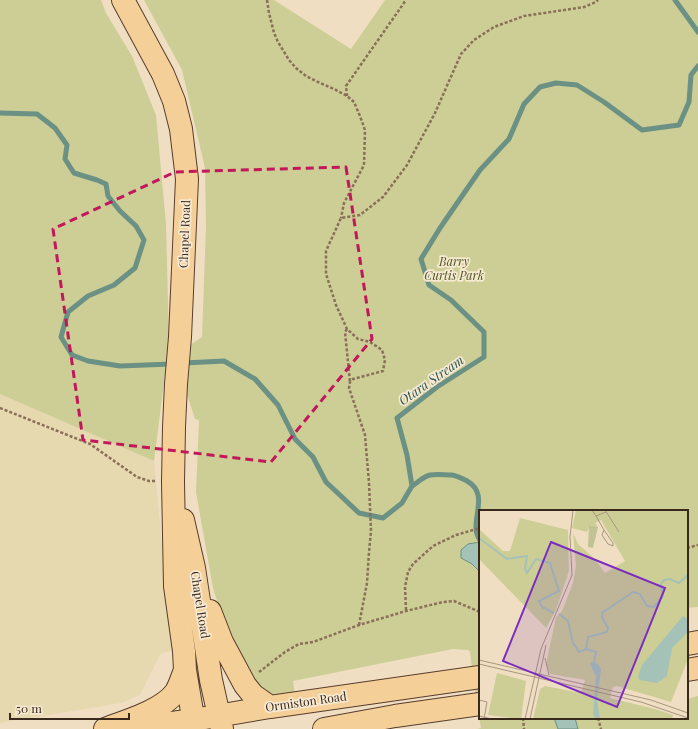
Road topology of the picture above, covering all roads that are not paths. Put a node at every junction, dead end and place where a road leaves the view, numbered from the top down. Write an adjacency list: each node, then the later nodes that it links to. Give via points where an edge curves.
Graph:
1 (123, 0): 2 (main road, Chapel Road, via 163,74 174,101 181,129 187,180)
2 (173, 482): 3 (main road, Chapel Road); 7 (main road, Chapel Road, via 175,586)
3 (194, 568): 11 (main road, via 222,642 244,686); 12 (main road, Chapel Road)
4 (698, 642): 5 (main road)
5 (688, 644)
6 (698, 668): 8 (main road)
7 (185, 670): 13 (main road, Chapel Road); 15 (main road, via 175,693 163,704)
8 (688, 670)
9 (477, 678): 11 (main road, Ormiston Road)
10 (479, 705): 14 (main road, via 395,716)
11 (270, 707): 12 (main road, Ormiston Road)
12 (220, 722): 13 (main road, Ormiston Road)
13 (194, 724): 16 (main road, Ormiston Road)
14 (331, 728)
15 (105, 729)
16 (131, 729)

